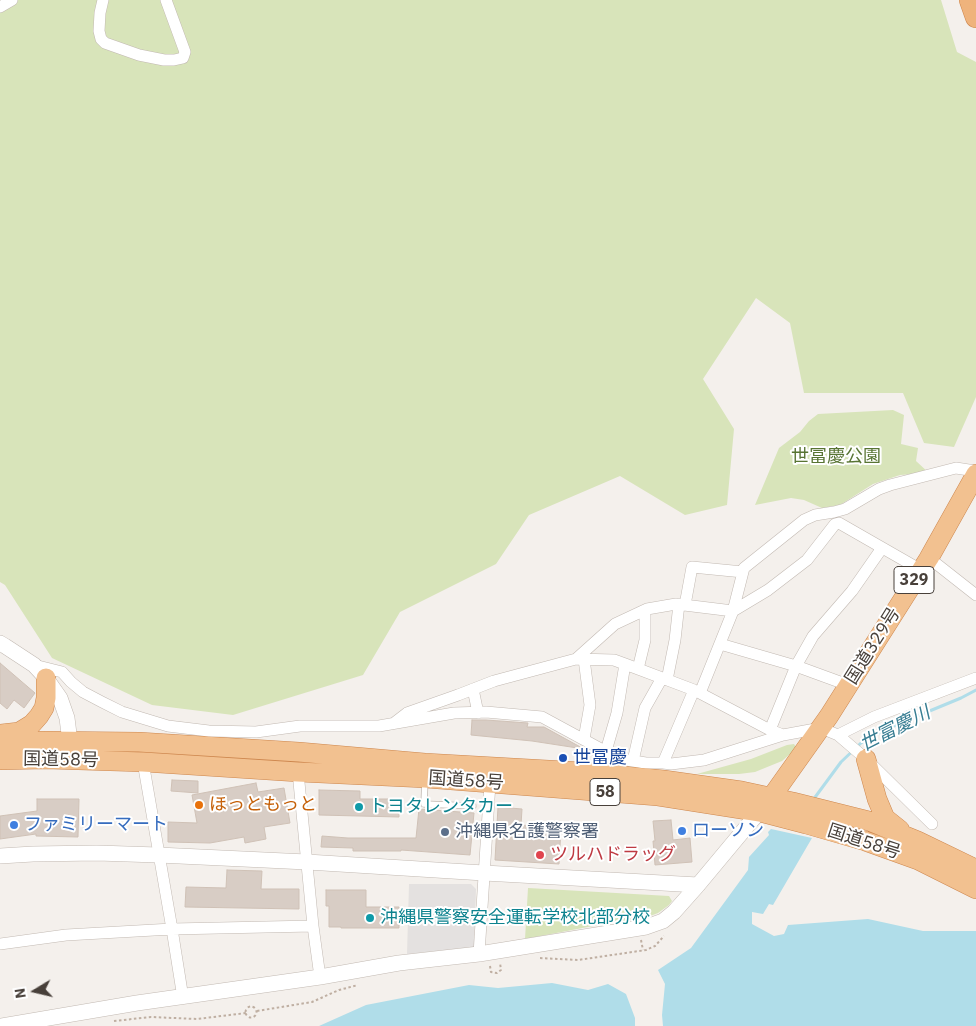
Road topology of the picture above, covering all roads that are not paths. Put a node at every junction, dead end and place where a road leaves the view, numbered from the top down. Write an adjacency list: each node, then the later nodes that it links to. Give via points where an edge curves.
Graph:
1 (12, 0): 5 (street)
2 (103, 0): 3 (street, via 99,31 105,43 139,55 174,60 183,58 185,52)
3 (166, 0)
4 (970, 0): 6 (highway)
5 (0, 7)
6 (976, 17)
7 (976, 472): 9 (highway, 国道329号 / 329); 10 (street, via 956,468 890,485 845,509 815,515 804,520)
8 (882, 548): 9 (street); 13 (street, via 839,523 835,524 807,560); 21 (street, via 852,591 813,636)
9 (925, 564): 12 (street); 26 (highway, 国道329号 / 329)
10 (743, 572): 11 (street); 14 (street, via 692,567)
11 (738, 590): 13 (street); 16 (street)
12 (976, 595)
13 (748, 602): 16 (street)
14 (682, 605): 15 (street); 16 (street); 25 (street)
15 (645, 610): 19 (street, via 615,624); 22 (street, via 645,640)
16 (733, 612): 18 (street)
17 (0, 643): 23 (street)
18 (720, 644): 21 (street); 28 (street)
19 (580, 659): 20 (street, via 614,660); 27 (street); 35 (street, via 590,705)
20 (625, 664): 22 (street); 38 (street, via 617,713)
21 (796, 666): 26 (street); 31 (street)
22 (638, 669): 25 (street)
23 (40, 672): 30 (street, via 62,672 83,692 102,702 122,712 168,726 256,732 300,726); 33 (highway, via 46,698 39,716 19,732); 37 (street, via 60,698 67,718)
24 (976, 678): 32 (street)
25 (664, 679): 28 (street); 41 (street, via 644,708)
26 (848, 685): 32 (highway, 国道329号 / 329)
27 (473, 689): 29 (street); 30 (street, via 407,713)
28 (697, 691): 31 (street); 43 (street)
29 (478, 712): 30 (street); 35 (street, via 542,717)
30 (393, 724)
31 (770, 730): 34 (street)
32 (830, 731): 34 (street); 39 (street); 47 (highway, 国道329号 / 329)
33 (0, 735)
34 (783, 735): 43 (street, via 704,760)
35 (584, 739): 38 (street)
36 (0, 742): 37 (highway, 国道58号 / 58)
37 (71, 750): 40 (highway, 国道58号 / 58, via 46,759); 42 (highway, 国道58号 / 58); 44 (highway, 国道58号 / 58, via 148,743 299,752)
38 (606, 751): 41 (street)
39 (866, 759): 51 (street); 52 (highway, via 886,818)
40 (0, 760)
41 (633, 761): 43 (street)
42 (143, 762): 45 (highway, 国道58号 / 58); 53 (street)
43 (663, 763)
44 (425, 770): 45 (highway, 国道58号 / 58); 46 (highway, 国道58号 / 58); 47 (highway, 国道58号 / 58, via 584,772 742,790); 48 (lane, via 424,804)
45 (298, 772): 55 (street)
46 (490, 783): 50 (highway, 国道58号 / 58, via 658,796); 57 (street)
47 (772, 797): 49 (highway, 国道58号 / 58); 50 (highway, 国道329号 / 329)
48 (473, 806)
49 (789, 809): 50 (highway, 国道58号 / 58); 52 (highway, 国道58号 / 58, via 829,810 869,821); 59 (highway, 国道58号 / 58, via 819,828 918,860)
50 (760, 812): 58 (street)
51 (932, 824)
52 (918, 841): 56 (highway, 国道58号 / 58)
53 (158, 855): 54 (street); 55 (street); 61 (street)
54 (0, 856)
55 (307, 862): 57 (street); 60 (street)
56 (976, 869)
57 (484, 874): 58 (street); 63 (street)
58 (698, 885): 63 (street, via 663,921 646,927)
59 (976, 889)
60 (313, 926): 61 (street); 64 (street)
61 (172, 928): 62 (street, via 66,935); 65 (street)
62 (0, 944)
63 (485, 958): 64 (street, via 399,963)
64 (320, 977): 65 (street)
65 (182, 998): 66 (street)
66 (2, 1026)

